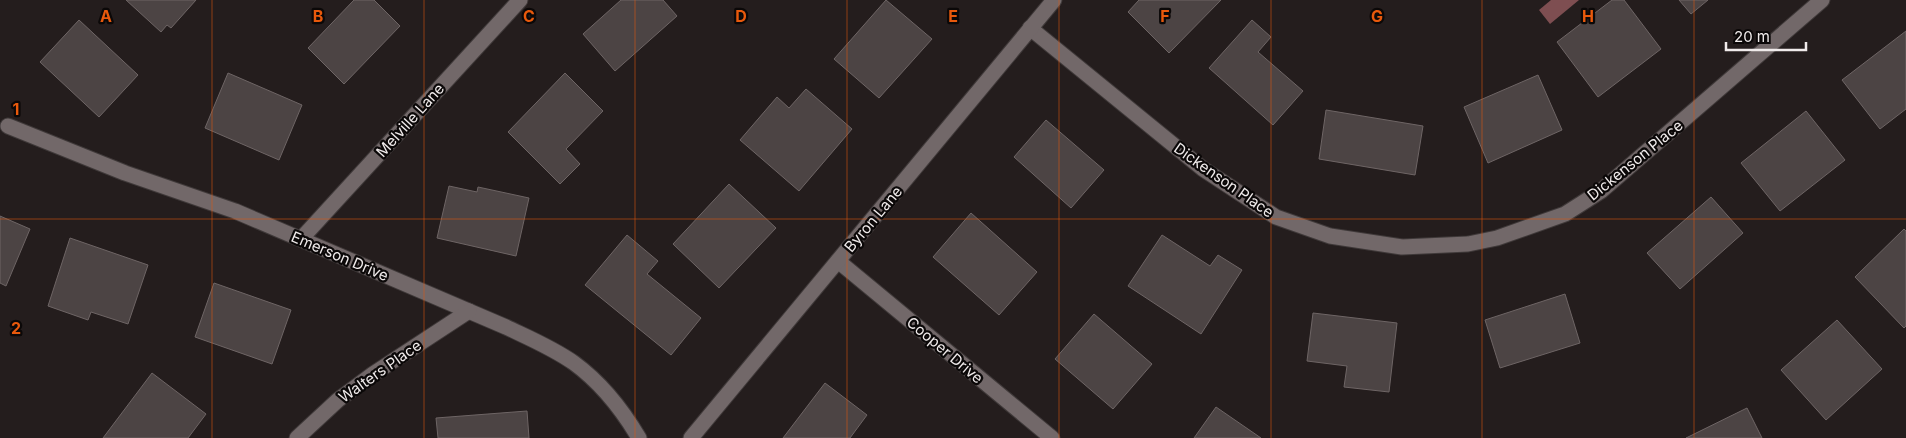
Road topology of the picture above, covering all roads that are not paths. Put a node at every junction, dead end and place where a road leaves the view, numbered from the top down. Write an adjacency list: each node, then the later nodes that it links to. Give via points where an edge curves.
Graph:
1 (520, 0): 6 (street, Melville Lane)
2 (1054, 0): 4 (street, Byron Lane)
3 (1822, 0): 4 (street, Dickenson Place, via 1601,191 1565,214 1497,238 1468,244 1402,248 1330,236 1276,217 1203,169)
4 (1030, 28): 7 (street, Byron Lane)
5 (3, 121): 6 (street, Emerson Drive, via 125,173 235,211)
6 (301, 239): 8 (street, Emerson Drive)
7 (838, 261): 11 (street, Byron Lane); 12 (street, Cooper Drive)
8 (469, 311): 9 (street, Walters Place, via 345,394); 10 (street, Emerson Drive, via 545,346 575,364 626,417)
9 (297, 438)
10 (639, 438)
11 (691, 438)
12 (1052, 438)

